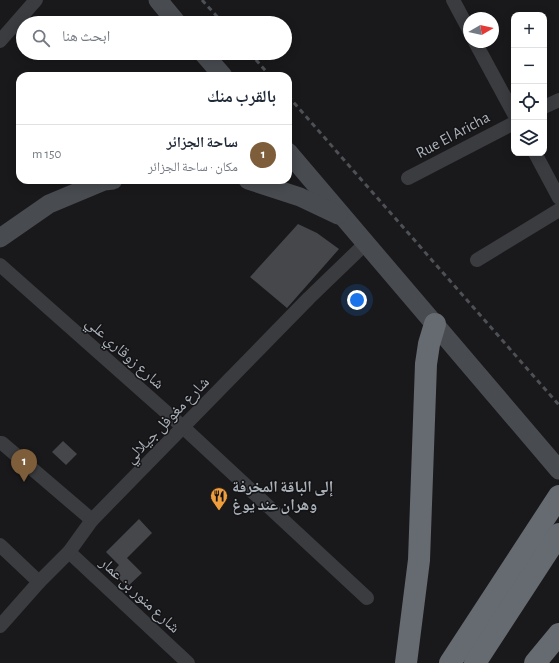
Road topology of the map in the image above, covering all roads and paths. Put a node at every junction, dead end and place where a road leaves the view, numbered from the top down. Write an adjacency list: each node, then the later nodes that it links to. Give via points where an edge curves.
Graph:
1 (36, 0): 4 (street)
2 (158, 0): 5 (main road)
3 (453, 0): 6 (street)
4 (22, 16)
5 (171, 16)
6 (463, 19)
7 (16, 23): 8 (street)
8 (0, 41)
9 (478, 48): 14 (street)
10 (209, 60): 11 (main road)
11 (220, 72)
12 (559, 100): 13 (street)
13 (547, 106)
14 (511, 108)
15 (511, 125): 18 (street, Rue El Aricha)
16 (537, 156): 21 (street)
17 (292, 157): 23 (main road)
18 (408, 178)
19 (97, 184): 24 (main road, via 49,204)
20 (260, 184): 23 (main road, via 300,197)
21 (559, 198)
22 (559, 210): 26 (street)
23 (345, 218): 25 (main road)
24 (0, 238)
25 (366, 243): 28 (main road); 29 (street, شارع مغوفل جيلالي, via 309,298)
26 (476, 260)
27 (0, 265): 29 (street, شارع زوقاري علي)
28 (435, 324): 31 (main road); 42 (highway, via 426,364 419,560)
29 (184, 428): 33 (street, شارع مغوفل جيلالي); 38 (street, شارع زوقاري علي)
30 (0, 442): 33 (street)
31 (555, 465)
32 (559, 496): 43 (highway)
33 (92, 520): 36 (street, شارع مغوفل جيلالي)
34 (559, 534): 44 (highway)
35 (0, 545): 37 (street)
36 (68, 552): 37 (street, شارع مغوفل جيلالي); 41 (street, شارع منور بن عمار)
37 (39, 582): 39 (street, شارع مغوفل جيلالي)
38 (367, 598)
39 (0, 626)
40 (559, 634): 45 (highway)
41 (188, 663)
42 (406, 663)
43 (450, 663)
44 (475, 663)
45 (536, 663)

